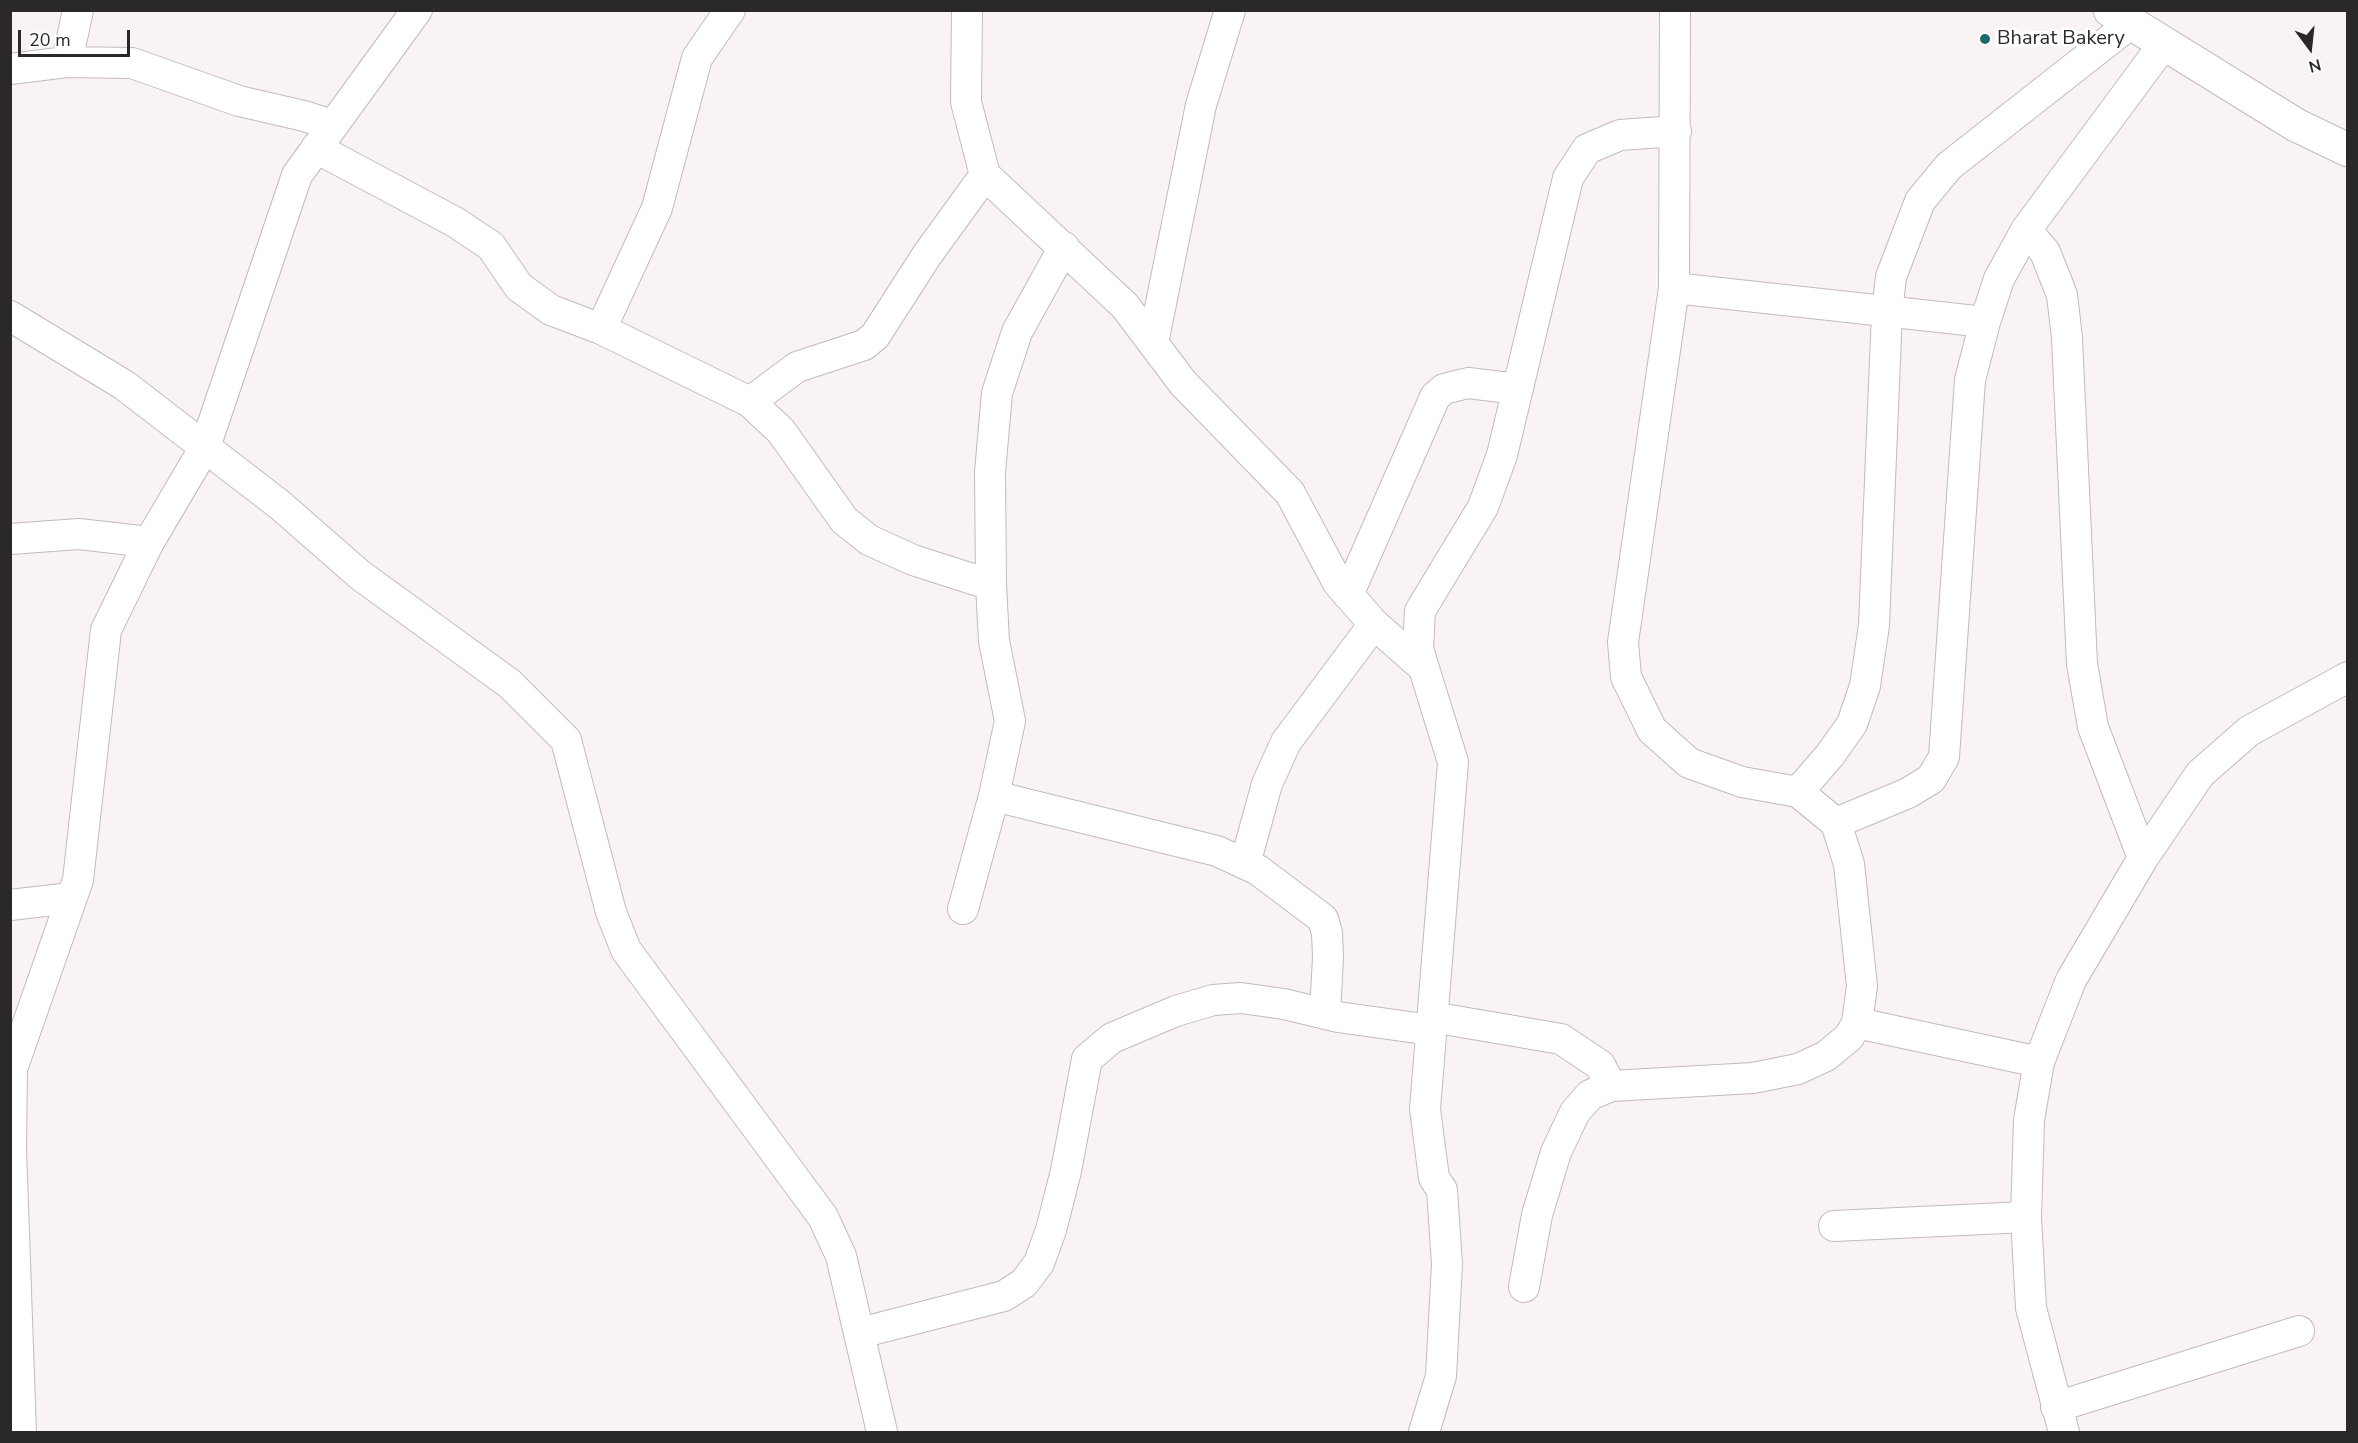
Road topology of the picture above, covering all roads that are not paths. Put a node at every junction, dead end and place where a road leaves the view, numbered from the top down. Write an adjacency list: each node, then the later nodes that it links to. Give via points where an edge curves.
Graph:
1 (78, 10): 9 (street)
2 (417, 10): 12 (street)
3 (730, 10): 21 (street, via 697,58 657,208)
4 (967, 10): 14 (street, via 966,102)
5 (1230, 10): 22 (street, via 1201,105)
6 (1675, 10): 11 (street)
7 (2120, 17): 8 (main road); 18 (street, via 1949,166 1920,201 1891,277)
8 (2163, 45): 13 (main road, via 2296,125); 15 (street)
9 (67, 62): 10 (street); 12 (street, via 132,63 239,101 304,116)
10 (10, 69)
11 (1676, 131): 17 (street); 23 (street, via 1620,135 1587,149 1568,178)
12 (324, 136): 21 (street, via 491,246 519,287 551,310); 25 (street, via 297,175)
13 (2348, 150)
14 (985, 176): 16 (street); 24 (street, via 927,255 875,336 864,345 796,367)
15 (2026, 230): 20 (street, via 2000,279); 36 (street, via 2045,252 2062,295 2082,664 2093,727)
16 (1064, 248): 22 (street, via 1125,306); 28 (street, via 1017,332 997,393 990,472)
17 (1674, 288): 18 (street); 33 (street, via 1623,642 1626,677 1652,730 1689,763 1742,782)
18 (1887, 312): 20 (street); 33 (street, via 1874,625 1865,686 1852,724)
19 (10, 316): 25 (street, via 124,385)
20 (1984, 322): 35 (street, via 1970,380 1944,757 1931,779)
21 (601, 329): 24 (street)
22 (1153, 343): 29 (street, via 1183,382 1290,493 1338,584)
23 (1518, 389): 29 (street, via 1467,382 1444,389 1435,397); 31 (street, via 1502,455 1483,507 1420,611 1418,649)
24 (750, 402): 28 (street, via 781,431 844,520 869,540 913,560)
25 (205, 447): 27 (street); 52 (street, via 280,505 360,575 510,684 566,740 611,912 626,950 823,1217 841,1256)
26 (10, 539): 27 (street, via 79,534)
27 (149, 542): 38 (street, via 106,630 78,880)
28 (991, 585): 34 (street, via 994,642 1010,721)
29 (1348, 595): 30 (street)
30 (1374, 624): 31 (street); 37 (street, via 1286,742 1267,784)
31 (1424, 668): 43 (street, via 1453,762)
32 (2348, 677): 36 (street, via 2249,731 2200,774)
33 (1798, 792): 35 (street)
34 (994, 796): 37 (street, via 1217,851); 40 (street)
35 (1836, 824): 42 (street, via 1850,864 1862,986)
36 (2143, 858): 44 (street, via 2071,980)
37 (1245, 864): 41 (street, via 1323,919 1328,957)
38 (71, 898): 39 (street); 45 (street)
39 (10, 905)
40 (963, 909)
41 (1325, 1014): 43 (street); 52 (street, via 1241,998 1213,1000 1112,1038 1087,1059 1051,1230 1039,1263 1024,1283 1004,1296)
42 (1857, 1023): 44 (street); 46 (street, via 1849,1037 1826,1056 1798,1069 1753,1078)
43 (1432, 1024): 46 (street, via 1561,1039 1600,1065); 56 (street, via 1425,1109 1434,1178 1442,1190 1447,1264 1441,1376)
44 (2038, 1062): 48 (street, via 2029,1120)
45 (11, 1069): 47 (street)
46 (1611, 1086): 50 (street, via 1590,1095 1575,1112 1556,1152 1537,1215)
47 (11, 1149): 53 (street)
48 (2026, 1217): 49 (street); 54 (street, via 2031,1308)
49 (1834, 1226)
50 (1524, 1287)
51 (2299, 1331): 54 (street)
52 (860, 1333): 55 (street)
53 (17, 1420)
54 (2060, 1420)
55 (882, 1432)
56 (1424, 1432)

